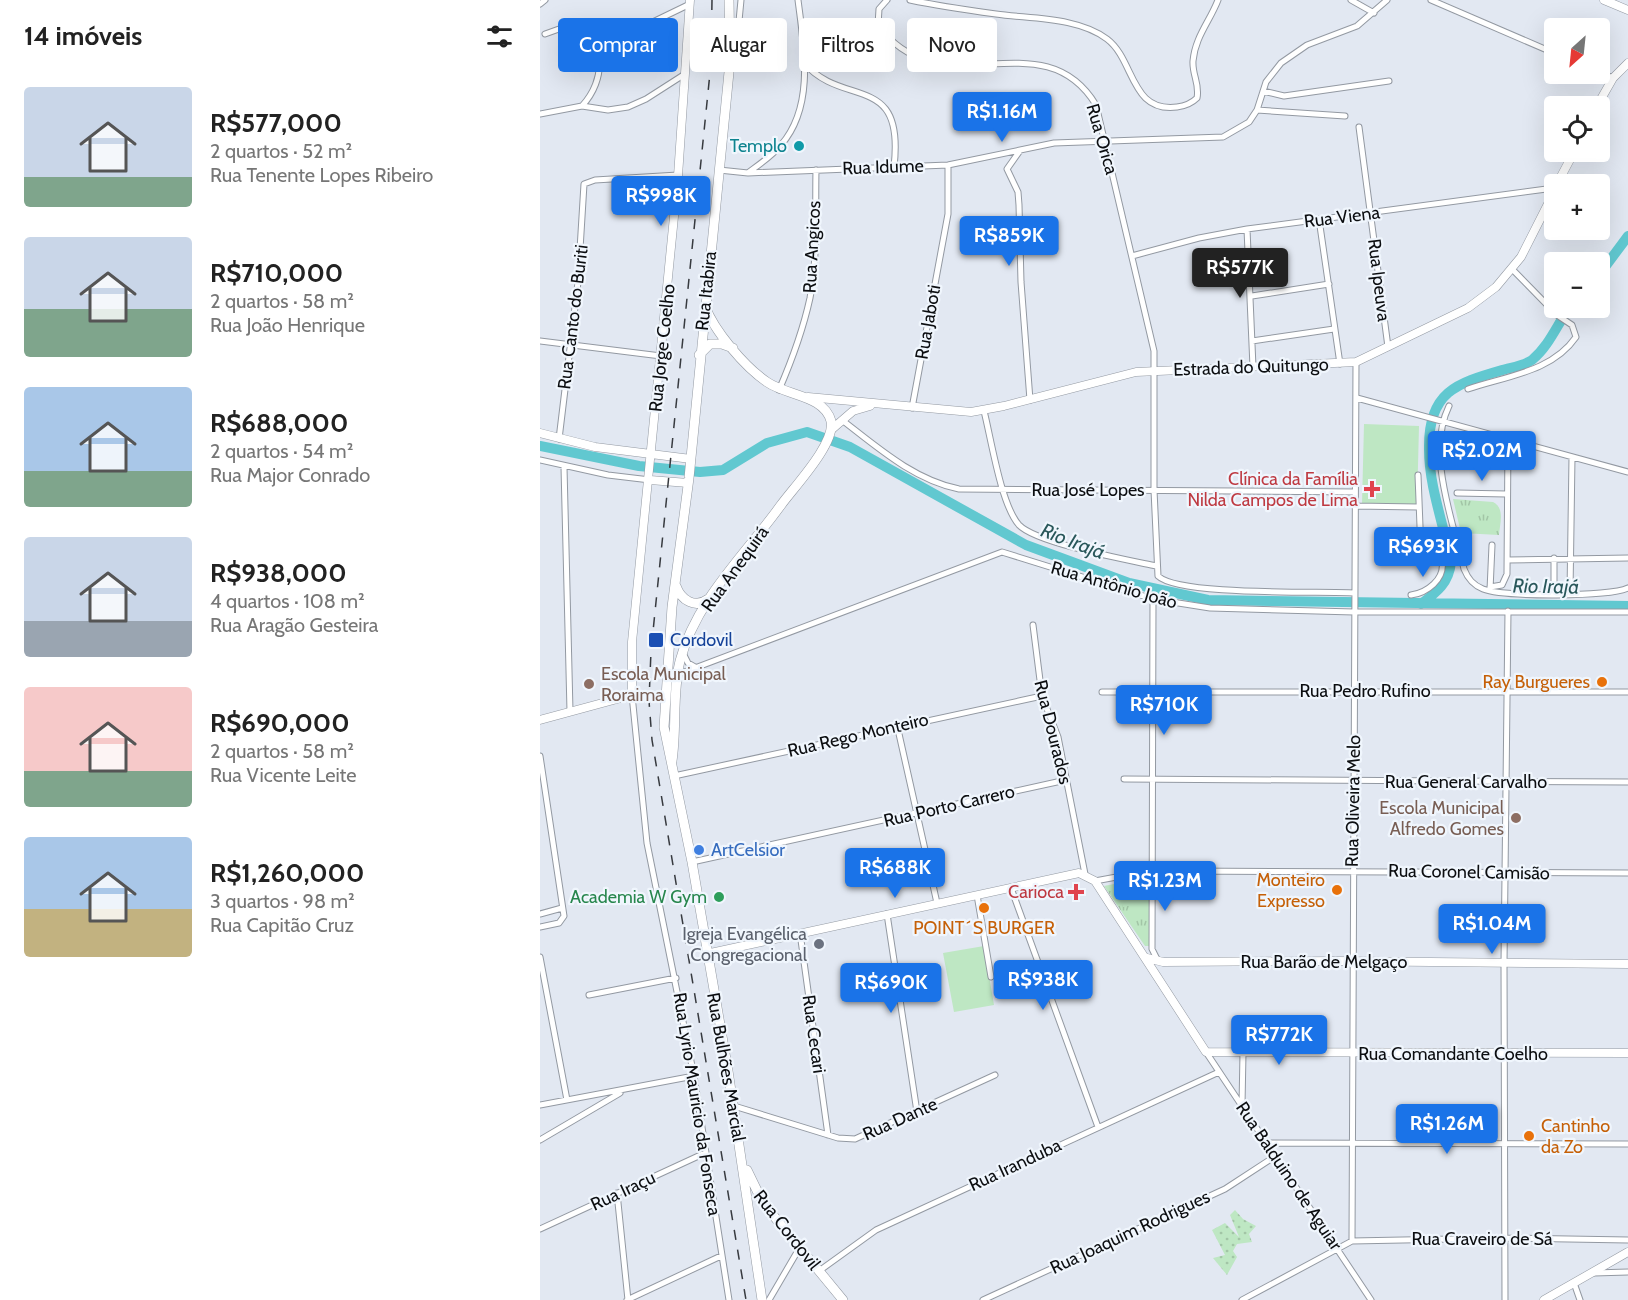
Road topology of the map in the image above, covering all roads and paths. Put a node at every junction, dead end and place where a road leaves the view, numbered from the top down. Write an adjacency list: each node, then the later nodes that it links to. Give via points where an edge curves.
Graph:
1 (545, 0): 13 (street)
2 (729, 0): 17 (main road, Rua Itabira)
3 (741, 0): 18 (street, Rua Itabira)
4 (798, 0): 19 (street)
5 (887, 0): 38 (street, Rua Orica, via 879,9 878,25 892,41 926,60 954,65 1043,64 1068,75 1096,105)
6 (910, 0): 7 (street, via 1095,31 1118,49 1139,92 1170,108 1197,98 1195,51)
7 (1218, 0)
8 (1351, 0): 15 (street)
9 (1387, 0): 15 (street)
10 (1431, 0): 22 (street)
11 (1604, 0): 14 (street)
12 (690, 2): 16 (street); 28 (street, Rua Jorge Coelho)
13 (540, 4)
14 (1628, 10)
15 (1374, 13): 31 (street, Rua Idume, via 1357,26 1306,45 1281,63)
16 (659, 18)
17 (730, 18)
18 (739, 18)
19 (800, 18)
20 (558, 29): 21 (street)
21 (545, 34)
22 (1544, 49)
23 (1628, 63): 29 (street)
24 (600, 72): 33 (street, via 596,87)
25 (728, 72): 42 (main road, Rua Itabira)
26 (804, 72): 44 (street, via 797,120 781,146)
27 (814, 72): 41 (street, via 826,82 863,93 885,111 895,136)
28 (686, 73): 33 (street, via 628,107 608,110); 45 (street, Rua Jorge Coelho)
29 (1612, 78): 32 (street)
30 (1389, 81): 31 (street, via 1284,96)
31 (1263, 91): 34 (street, Rua Idume)
32 (1602, 96)
33 (582, 106): 35 (street)
34 (1257, 110): 36 (street); 38 (street, Rua Idume, via 1243,128 1223,137)
35 (540, 114)
36 (1345, 116)
37 (1359, 127): 48 (street, Rua Ipeuva)
38 (1105, 141): 39 (street, Rua Idume, via 1054,143); 51 (street, Rua Orica)
39 (1021, 151): 40 (street, Rua Idume); 72 (street, via 1007,169 1019,204)
40 (948, 165): 41 (street, Rua Idume); 75 (street, Rua Jaboti, via 948,214)
41 (894, 167): 43 (street, Rua Idume)
42 (719, 170): 44 (street, Rua Idume); 55 (main road, Rua Itabira)
43 (816, 170): 44 (street, Rua Idume); 69 (street, Rua Angicos, via 810,297 798,343)
44 (748, 173)
45 (678, 175): 59 (street, Rua Canto do Buriti, via 584,184); 63 (street, Rua Jorge Coelho)
46 (1544, 191): 48 (street, Rua Viena)
47 (1544, 212): 52 (street, Estrada do Quitungo)
48 (1371, 213): 49 (street, Rua Viena); 60 (street, Rua Ipeuva)
49 (1319, 219): 50 (street, Rua Viena); 53 (street)
50 (1247, 229): 51 (street, Rua Viena); 54 (street)
51 (1132, 256): 67 (street, Rua Orica, via 1150,330)
52 (1513, 270): 60 (street, Estrada do Quitungo, via 1468,308); 68 (street, via 1572,325 1576,337 1539,367)
53 (1329, 284): 54 (street); 56 (street)
54 (1251, 296): 58 (street)
55 (704, 303): 61 (main road, Estrada do Quitungo); 62 (main road, Rua Itabira)
56 (1335, 329): 58 (street); 65 (street)
57 (540, 341): 59 (street)
58 (1252, 341): 66 (street)
59 (571, 344): 63 (street); 81 (street, Rua Canto do Buriti)
60 (1388, 347): 64 (street, Estrada do Quitungo)
61 (732, 348): 62 (main road, via 710,344); 69 (main road, Estrada do Quitungo)
62 (699, 355): 86 (main road, Rua Itabira)
63 (661, 356): 83 (street, Rua Jorge Coelho)
64 (1356, 362): 65 (street, Estrada do Quitungo); 71 (street, Rua Oliveira Melo)
65 (1340, 364): 66 (street, Estrada do Quitungo)
66 (1254, 367): 67 (street, Estrada do Quitungo)
67 (1155, 370): 72 (street, Estrada do Quitungo, via 1116,376); 93 (street, Rua Orica)
68 (1468, 389)
69 (779, 390): 70 (main road, Estrada do Quitungo)
70 (807, 397): 73 (street, Estrada do Quitungo); 80 (main road, via 825,410)
71 (1357, 398): 78 (street); 94 (street, Rua Oliveira Melo)
72 (1030, 400): 76 (street, Estrada do Quitungo)
73 (879, 404): 75 (street, Estrada do Quitungo); 77 (street, Estrada do Quitungo, via 860,408)
74 (1449, 406): 78 (street)
75 (912, 408): 76 (street, Estrada do Quitungo)
76 (984, 411): 92 (street)
77 (842, 420): 80 (street, Estrada do Quitungo); 92 (street, Rua José Lopes, via 885,454 940,484 959,489)
78 (1439, 420): 82 (street); 110 (street, via 1440,457 1464,569 1470,581)
79 (540, 433): 81 (street)
80 (829, 435): 115 (main road, Rua Anequirá)
81 (559, 439): 83 (street)
82 (1508, 439): 84 (street); 96 (street)
83 (651, 457): 86 (street); 90 (street, Rua Jorge Coelho)
84 (1572, 457): 88 (street); 102 (street)
85 (540, 460): 87 (street)
86 (690, 461): 91 (main road, Rua Itabira)
87 (564, 467): 90 (street); 131 (street)
88 (1628, 472)
89 (1418, 475): 98 (street)
90 (650, 477): 91 (street); 129 (street, Rua Jorge Coelho, via 632,642)
91 (688, 481): 108 (main road, Rua Bulhões Marcial)
92 (1004, 490): 93 (street, Rua José Lopes); 106 (street, via 1013,517 1029,532)
93 (1154, 490): 94 (street, Rua José Lopes); 106 (street, Rua Orica)
94 (1355, 492): 97 (street, Rua Oliveira Melo)
95 (1457, 493): 96 (street)
96 (1506, 494): 105 (street)
97 (1355, 506): 98 (street); 113 (street, Rua Oliveira Melo)
98 (1418, 507): 100 (street)
99 (1492, 545): 110 (street)
100 (1420, 552): 104 (street); 114 (street, via 1437,556 1442,571 1431,586)
101 (1554, 558): 102 (street); 105 (street); 112 (street)
102 (1570, 558): 103 (street); 111 (street)
103 (1628, 558)
104 (1421, 560)
105 (1508, 560): 110 (street, via 1504,583)
106 (1156, 566): 107 (street, Rua Orica)
107 (1158, 576): 113 (street, Rua Antônio João, via 1178,585)
108 (676, 585): 115 (main road, via 690,603); 135 (main road, Rua Bulhões Marcial, via 664,710)
109 (1628, 588): 111 (street, via 1611,594)
110 (1490, 589): 112 (street)
111 (1570, 593): 112 (street)
112 (1554, 594)
113 (1354, 595): 117 (street, Rua Oliveira Melo)
114 (1412, 595)
115 (708, 599): 121 (main road, Rua Anequirá)
116 (1153, 600): 117 (street, Rua Antônio João, via 1210,608); 122 (street, Rua Antônio João, via 1013,554 997,553); 124 (street)
117 (1354, 611): 118 (street, Rua Antônio João); 125 (street, Rua Oliveira Melo)
118 (1508, 611): 119 (street, Rua Antônio João); 127 (street)
119 (1628, 612)
120 (1033, 625): 130 (street, Rua Dourados)
121 (683, 653): 122 (street); 123 (main road, Rua Anequirá)
122 (695, 667): 123 (street, Rua Antônio João)
123 (679, 674): 135 (main road, Rua Anequirá)
124 (1152, 691): 125 (street, Rua Pedro Rufino); 126 (street, Rua Pedro Rufino); 138 (street)
125 (1353, 691): 127 (street, Rua Pedro Rufino); 141 (street, Rua Oliveira Melo)
126 (1102, 692)
127 (1508, 692): 128 (street, Rua Pedro Rufino); 140 (street)
128 (1628, 692)
129 (632, 695): 131 (street); 169 (street, Rua Lyrio Mauricio da Fonseca, via 647,843)
130 (1042, 696): 133 (street, Rua Rego Monteiro); 139 (street, Rua Dourados, via 1056,730)
131 (570, 711): 132 (street)
132 (540, 720)
133 (897, 725): 136 (street, Rua Rego Monteiro); 143 (street)
134 (540, 756): 154 (street)
135 (671, 766): 136 (main road, Rua Bulhões Marcial)
136 (674, 776): 144 (main road, Rua Bulhões Marcial)
137 (1124, 779): 138 (street, Rua General Carvalho)
138 (1152, 779): 141 (street, Rua General Carvalho); 146 (street)
139 (1066, 780): 143 (street, Rua Porto Carrero); 149 (street, Rua Dourados)
140 (1506, 781): 141 (street, Rua General Carvalho); 142 (street, Rua General Carvalho); 147 (street)
141 (1353, 782): 145 (street, Rua Oliveira Melo)
142 (1628, 783)
143 (918, 813): 144 (street, Rua Porto Carrero); 153 (street)
144 (692, 862): 160 (main road, Rua Bulhões Marcial)
145 (1352, 871): 146 (street, Rua Coronel Camisão); 147 (street, Rua Coronel Camisão); 163 (street, Rua Oliveira Melo)
146 (1153, 872): 150 (street, Rua Coronel Camisão); 159 (street)
147 (1506, 873): 148 (street, Rua Coronel Camisão); 165 (street)
148 (1628, 873)
149 (1085, 874): 150 (street, Rua Balduino de Aguiar); 151 (street, via 1071,873)
150 (1095, 881): 162 (street, Rua Balduino de Aguiar)
151 (1011, 888): 152 (street); 187 (street)
152 (977, 895): 153 (street); 168 (street)
153 (937, 903): 156 (street)
154 (562, 908): 155 (street); 157 (street, via 561,922)
155 (540, 914)
156 (887, 914): 158 (street); 186 (street)
157 (540, 927)
158 (800, 933): 160 (street); 188 (street, Rua Cecari)
159 (1152, 949): 162 (street); 164 (street)
160 (706, 954): 183 (main road, Rua Bulhões Marcial)
161 (540, 957): 181 (street)
162 (1146, 957): 164 (street, Rua Barão de Melgaço); 167 (street, Rua Balduino de Aguiar)
163 (1353, 961): 164 (street, Rua Barão de Melgaço); 165 (street, Rua Barão de Melgaço); 174 (street, Rua Oliveira Melo)
164 (1162, 962): 167 (street)
165 (1504, 963): 166 (street, Rua Barão de Melgaço); 175 (street)
166 (1628, 964)
167 (1156, 973): 171 (street, Rua Balduino de Aguiar)
168 (991, 977)
169 (676, 978): 170 (street); 178 (street, Rua Lyrio Mauricio da Fonseca)
170 (589, 995)
171 (1206, 1052): 172 (street, Rua Comandante Coelho); 176 (street, Rua Balduino de Aguiar)
172 (1243, 1053): 174 (street, Rua Comandante Coelho); 184 (street)
173 (1628, 1053): 175 (street, Rua Comandante Coelho)
174 (1353, 1054): 175 (street, Rua Comandante Coelho); 191 (street, Rua Oliveira Melo)
175 (1504, 1054): 192 (street)
176 (1219, 1072): 184 (street, Rua Balduino de Aguiar); 187 (street, Rua Iranduba)
177 (995, 1075): 186 (street, Rua Dante)
178 (694, 1076): 179 (street); 194 (street, Rua Lyrio Mauricio da Fonseca)
179 (624, 1091): 180 (street); 185 (street)
180 (585, 1097): 181 (street); 185 (street)
181 (567, 1100): 182 (street)
182 (540, 1105)
183 (733, 1106): 188 (street, Rua Dante); 195 (main road, Rua Bulhões Marcial)
184 (1242, 1107): 190 (street, Rua Balduino de Aguiar)
185 (588, 1112): 189 (street)
186 (917, 1112): 188 (street, Rua Dante, via 855,1139)
187 (1098, 1127): 208 (street, Rua Iranduba, via 876,1230)
188 (828, 1135)
189 (540, 1140)
190 (1265, 1143): 191 (street); 196 (street, Rua Balduino de Aguiar)
191 (1352, 1143): 192 (street); 203 (street, Rua Oliveira Melo)
192 (1504, 1143): 193 (street); 201 (street)
193 (1628, 1144)
194 (705, 1153): 197 (street, Rua Iraçu); 207 (street, Rua Lyrio Mauricio da Fonseca)
195 (741, 1154): 198 (main road, Rua Cordovil, via 752,1185); 199 (main road, Rua Bulhões Marcial)
196 (1274, 1157): 205 (street, Rua Balduino de Aguiar); 217 (street, Rua Joaquim Rodrigues, via 1225,1189)
197 (617, 1193): 200 (street, Rua Iraçu); 212 (street)
198 (764, 1203): 199 (main road); 204 (main road, Rua Cordovil)
199 (748, 1210): 214 (main road, Rua Bulhões Marcial)
200 (540, 1229)
201 (1504, 1238): 202 (street, Rua Craveiro de Sá); 203 (street, Rua Craveiro de Sá); 220 (street)
202 (1628, 1240)
203 (1352, 1241): 205 (street, Rua Craveiro de Sá)
204 (800, 1247): 208 (main road, Rua Cordovil); 215 (street)
205 (1337, 1248): 218 (street, Rua Craveiro de Sá); 219 (street, Rua Balduino de Aguiar)
206 (1628, 1252): 210 (street)
207 (721, 1256): 212 (street); 213 (street, Rua Lyrio Mauricio da Fonseca)
208 (819, 1271): 216 (main road, Rua Cordovil)
209 (1628, 1272): 210 (street)
210 (1589, 1273): 211 (street)
211 (1574, 1282): 221 (street); 222 (street)
212 (627, 1300)
213 (729, 1300)
214 (762, 1300)
215 (769, 1300)
216 (843, 1300)
217 (983, 1300)
218 (1244, 1300)
219 (1371, 1300)
220 (1505, 1300)
221 (1544, 1300)
222 (1580, 1300)

